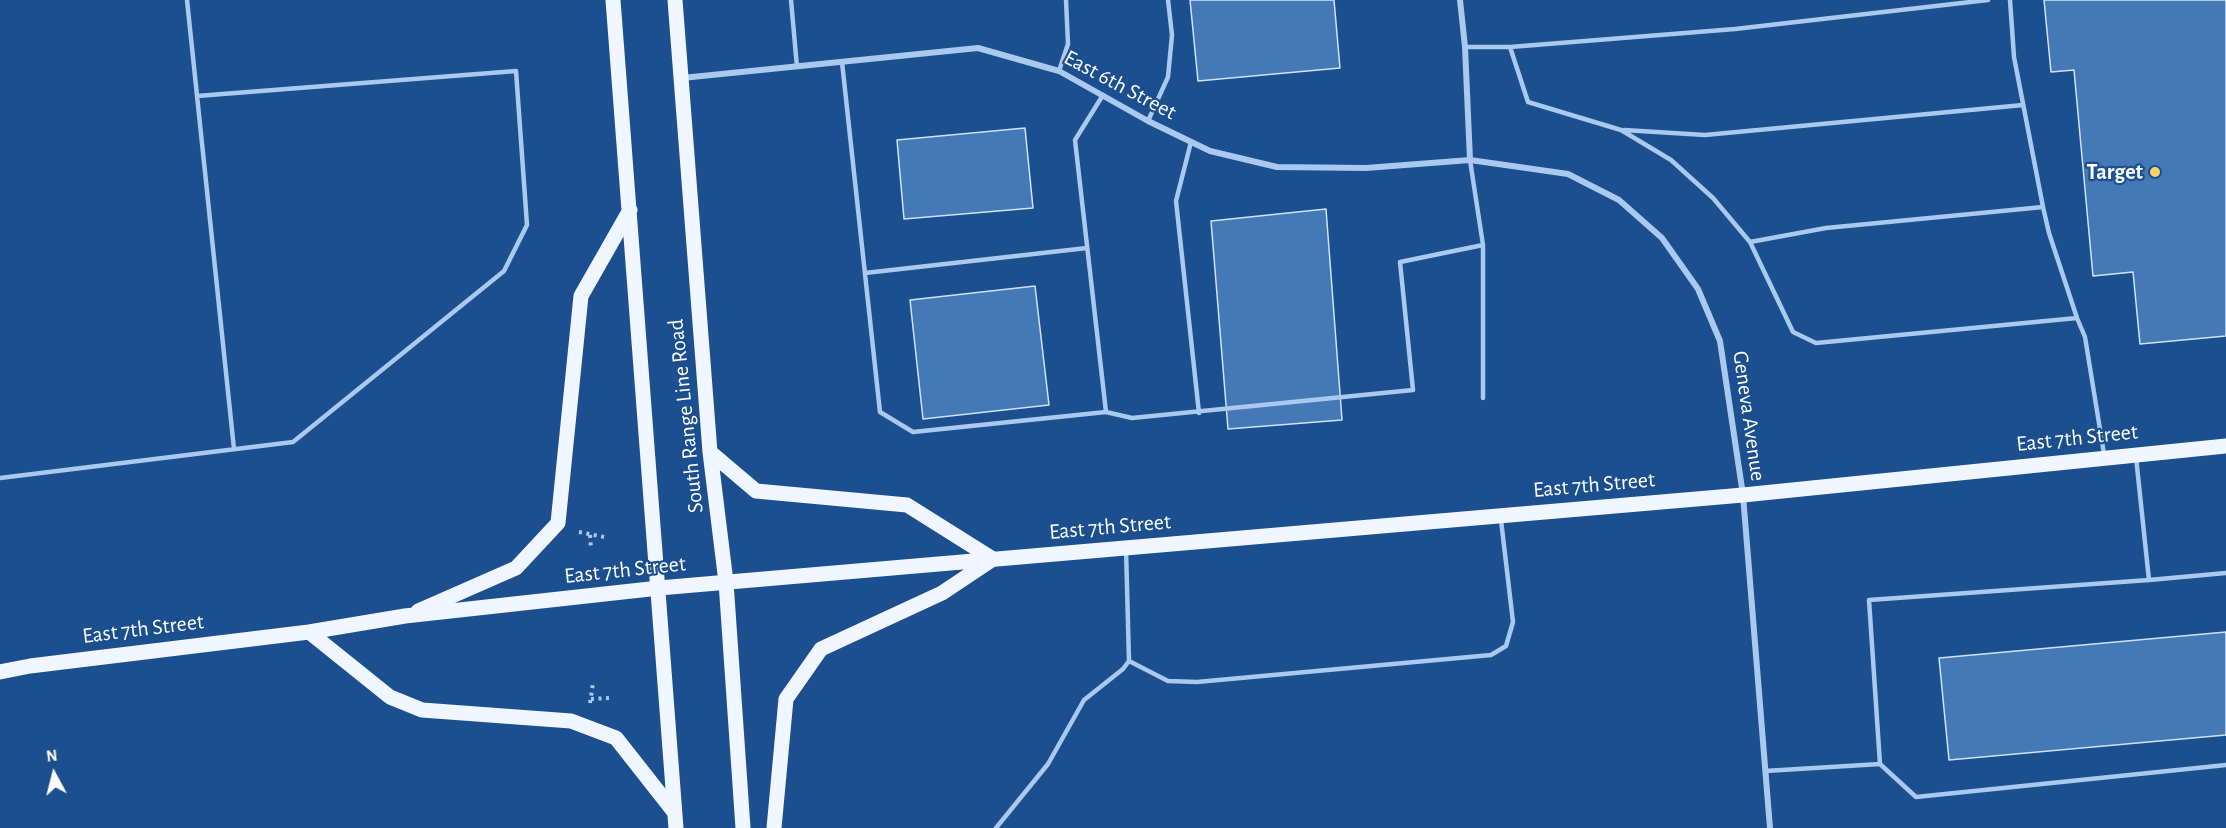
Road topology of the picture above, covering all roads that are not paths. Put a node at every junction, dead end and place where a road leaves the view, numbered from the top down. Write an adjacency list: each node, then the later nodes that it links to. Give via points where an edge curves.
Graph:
1 (187, 0): 18 (lane)
2 (614, 0): 25 (main road, South Range Line Road)
3 (675, 0): 16 (main road, South Range Line Road)
4 (799, 0): 10 (lane)
5 (1066, 0): 15 (lane, via 1068,44)
6 (1168, 0): 20 (lane, via 1172,35 1168,77)
7 (1460, 0): 11 (street)
8 (1988, 0): 12 (lane, via 1735,29)
9 (2010, 0): 19 (lane, via 2014,57)
10 (791, 3): 14 (lane)
11 (1465, 46): 12 (lane); 23 (street)
12 (1510, 47): 21 (lane, via 1528,102)
13 (842, 62): 14 (street, East 6th Street); 15 (street, East 6th Street, via 978,48); 29 (lane)
14 (797, 67): 16 (street, East 6th Street)
15 (1059, 70): 17 (street, East 6th Street)
16 (680, 78): 36 (main road, South Range Line Road)
17 (1103, 95): 20 (street, East 6th Street); 28 (lane, via 1075,140)
18 (197, 96): 35 (lane); 35 (lane, via 516,71 527,225 504,271 293,442)
19 (2023, 105): 21 (lane, via 1705,135); 24 (lane)
20 (1148, 121): 22 (street, East 6th Street)
21 (1621, 130): 26 (lane, via 1671,160 1713,198)
22 (1191, 142): 23 (street, East 6th Street, via 1210,151 1277,167 1366,168); 33 (lane, via 1176,201)
23 (1470, 160): 27 (lane); 40 (street, Geneva Avenue, via 1568,174 1619,200 1662,238 1698,289 1720,341)
24 (2043, 207): 26 (lane, via 1826,228); 30 (lane)
25 (630, 210): 47 (main road, South Range Line Road); 48 (main road, via 581,296 558,523 516,568)
26 (1750, 242): 30 (lane, via 1793,332 1816,343)
27 (1483, 245): 31 (lane); 33 (lane, via 1400,262 1413,390)
28 (1087, 248): 29 (lane); 32 (lane)
29 (865, 273): 32 (lane, via 880,412 905,427 914,432)
30 (2077, 318): 38 (lane, via 2085,337)
31 (1483, 398)
32 (1106, 412): 33 (lane, via 1132,418)
33 (1198, 413)
34 (2226, 446): 37 (main road, East 7th Street)
35 (234, 449): 39 (lane)
36 (710, 452): 43 (main road, via 756,491 907,505); 46 (main road, South Range Line Road)
37 (2136, 454): 38 (main road, East 7th Street); 45 (lane)
38 (2105, 457): 40 (main road, East 7th Street)
39 (0, 478)
40 (1743, 495): 41 (main road, East 7th Street); 54 (street, Geneva Avenue)
41 (1501, 516): 42 (main road, East 7th Street); 50 (lane, via 1512,622 1506,646 1491,655 1197,682 1168,681)
42 (1126, 548): 43 (main road, East 7th Street); 50 (lane)
43 (993, 559): 46 (main road, East 7th Street); 57 (main road, via 942,593 821,648 786,699)
44 (2226, 573): 45 (lane)
45 (2149, 580): 52 (lane, via 1869,600)
46 (726, 582): 47 (main road, East 7th Street); 56 (main road, South Range Line Road)
47 (658, 588): 48 (main road, East 7th Street); 55 (main road, South Range Line Road)
48 (405, 616): 49 (main road, East 7th Street)
49 (309, 632): 51 (main road, East 7th Street); 55 (main road, via 390,697 422,710 571,721 616,738)
50 (1129, 661): 58 (lane, via 1084,700 1048,764)
51 (0, 672)
52 (1880, 764): 53 (lane, via 1916,796); 54 (lane)
53 (2226, 765)
54 (1765, 771): 59 (street, Geneva Avenue)
55 (675, 821)
56 (743, 828)
57 (774, 828)
58 (996, 828)
59 (1770, 828)

